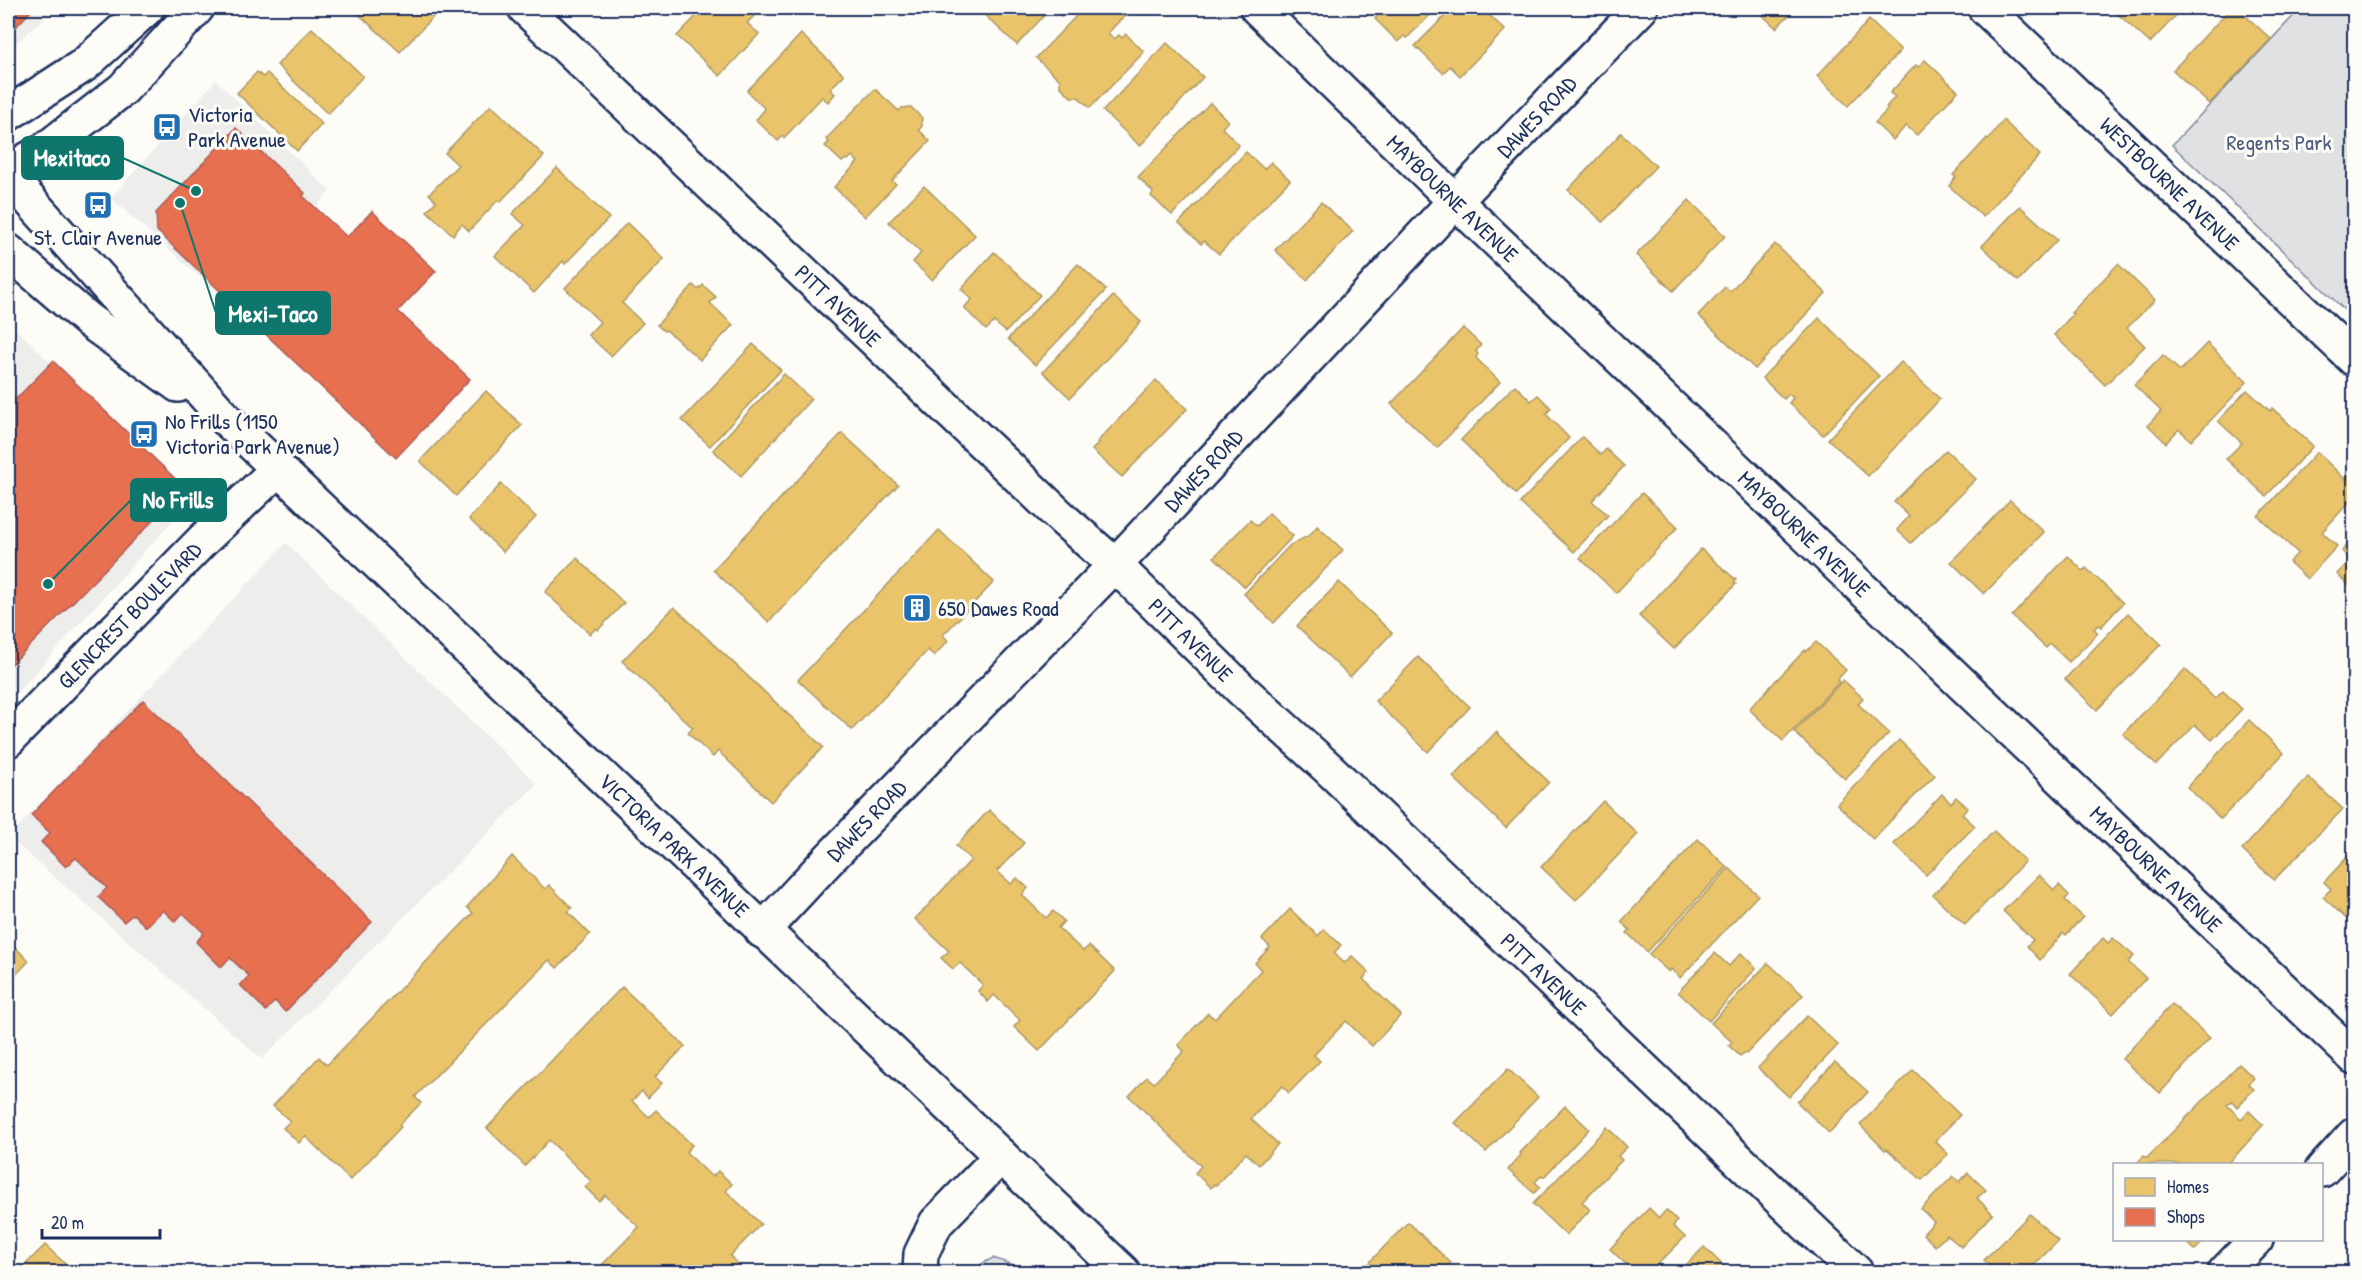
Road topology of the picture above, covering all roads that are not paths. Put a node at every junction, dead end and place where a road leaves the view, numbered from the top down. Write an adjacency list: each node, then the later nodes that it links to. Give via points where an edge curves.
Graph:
1 (147, 8): 7 (street, via 84,64)
2 (197, 8): 8 (street, via 123,89 46,149)
3 (525, 8): 15 (street, PITT AVENUE)
4 (1257, 8): 10 (street, MAYBOURNE AVENUE)
5 (1641, 8): 10 (street, DAWES ROAD)
6 (1985, 8): 12 (street, WESTBOURNE AVENUE)
7 (8, 114)
8 (8, 171)
9 (8, 176): 13 (street, VICTORIA PARK AVENUE)
10 (1455, 201): 15 (street, DAWES ROAD); 18 (street, MAYBOURNE AVENUE)
11 (8, 251): 13 (street, VICTORIA PARK AVENUE, via 88,320)
12 (2355, 359)
13 (226, 419): 14 (street, VICTORIA PARK AVENUE)
14 (278, 469): 16 (street, GLENCREST BOULEVARD, via 202,541); 17 (street, VICTORIA PARK AVENUE)
15 (1114, 565): 17 (street, DAWES ROAD); 25 (street, PITT AVENUE)
16 (8, 740)
17 (762, 931): 20 (street, VICTORIA PARK AVENUE)
18 (2355, 1057)
19 (2355, 1135): 21 (street)
20 (1001, 1156): 23 (street, via 932,1229 921,1254); 24 (street, VICTORIA PARK AVENUE)
21 (2323, 1169)
22 (2254, 1241): 26 (street)
23 (920, 1272)
24 (1123, 1272)
25 (1856, 1272)
26 (2225, 1272)

